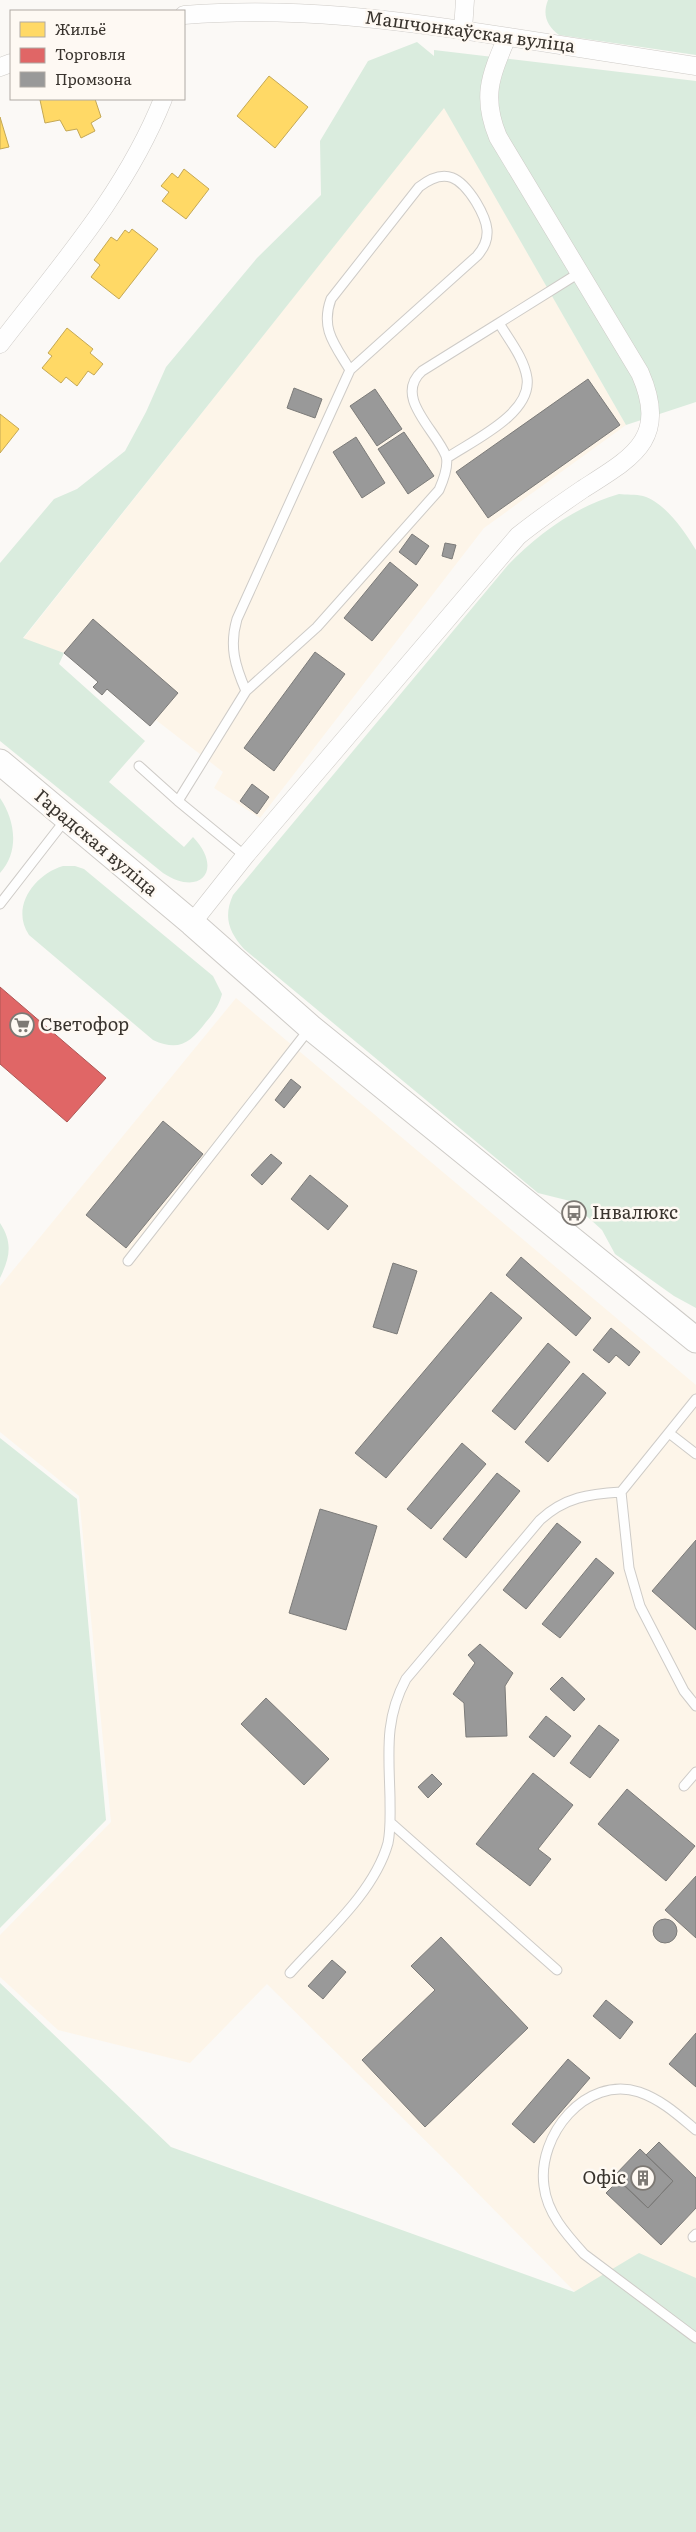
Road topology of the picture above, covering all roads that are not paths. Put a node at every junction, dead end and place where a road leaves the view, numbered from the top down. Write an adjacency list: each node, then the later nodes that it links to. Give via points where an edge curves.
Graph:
1 (465, 0): 3 (street)
2 (185, 15): 3 (street, Машчонкаўская вуліца, via 229,12 344,14)
3 (463, 30): 4 (street, Машчонкаўская вуліца)
4 (507, 37): 5 (street, Машчонкаўская вуліца); 7 (street, via 489,86 487,104 491,121)
5 (696, 66)
6 (163, 100): 9 (street, via 134,162 108,203)
7 (579, 273): 8 (lane); 17 (street, via 647,389 651,422 645,438 636,453 552,509 518,536)
8 (499, 323): 11 (lane, via 525,368 527,388 524,397 500,423); 11 (lane, via 422,371 413,382 416,408)
9 (0, 344)
10 (350, 370): 10 (lane, via 482,250 488,235 485,218 461,181 450,177 438,178 419,187 331,299 326,316 328,331); 12 (lane, via 237,619 233,652)
11 (447, 458): 12 (lane, via 442,483 433,497 316,627)
12 (246, 692): 15 (lane)
13 (0, 762): 16 (main road, Гарадская вуліца)
14 (139, 766): 15 (lane)
15 (178, 801): 17 (lane)
16 (66, 819): 18 (lane); 19 (main road, Гарадская вуліца)
17 (245, 856): 19 (street)
18 (0, 904)
19 (192, 923): 20 (main road, Гарадская вуліца)
20 (310, 1027): 21 (lane); 22 (main road, Гарадская вуліца)
21 (128, 1261)
22 (696, 1340)
23 (696, 1399): 24 (lane)
24 (669, 1433): 25 (lane); 26 (lane)
25 (696, 1454)
26 (621, 1492): 27 (lane, via 629,1568 637,1597 649,1625); 30 (lane, via 580,1496 553,1509 540,1520 406,1679 390,1715)
27 (696, 1706)
28 (696, 1772): 29 (lane)
29 (684, 1786)
30 (390, 1822): 31 (lane); 32 (lane, via 388,1841 374,1877)
31 (557, 1970)
32 (290, 1973)
33 (696, 2130): 34 (lane, via 654,2098 639,2092 614,2090 591,2097 569,2115 553,2134 542,2168 549,2206 569,2238 590,2258)
34 (696, 2338)

